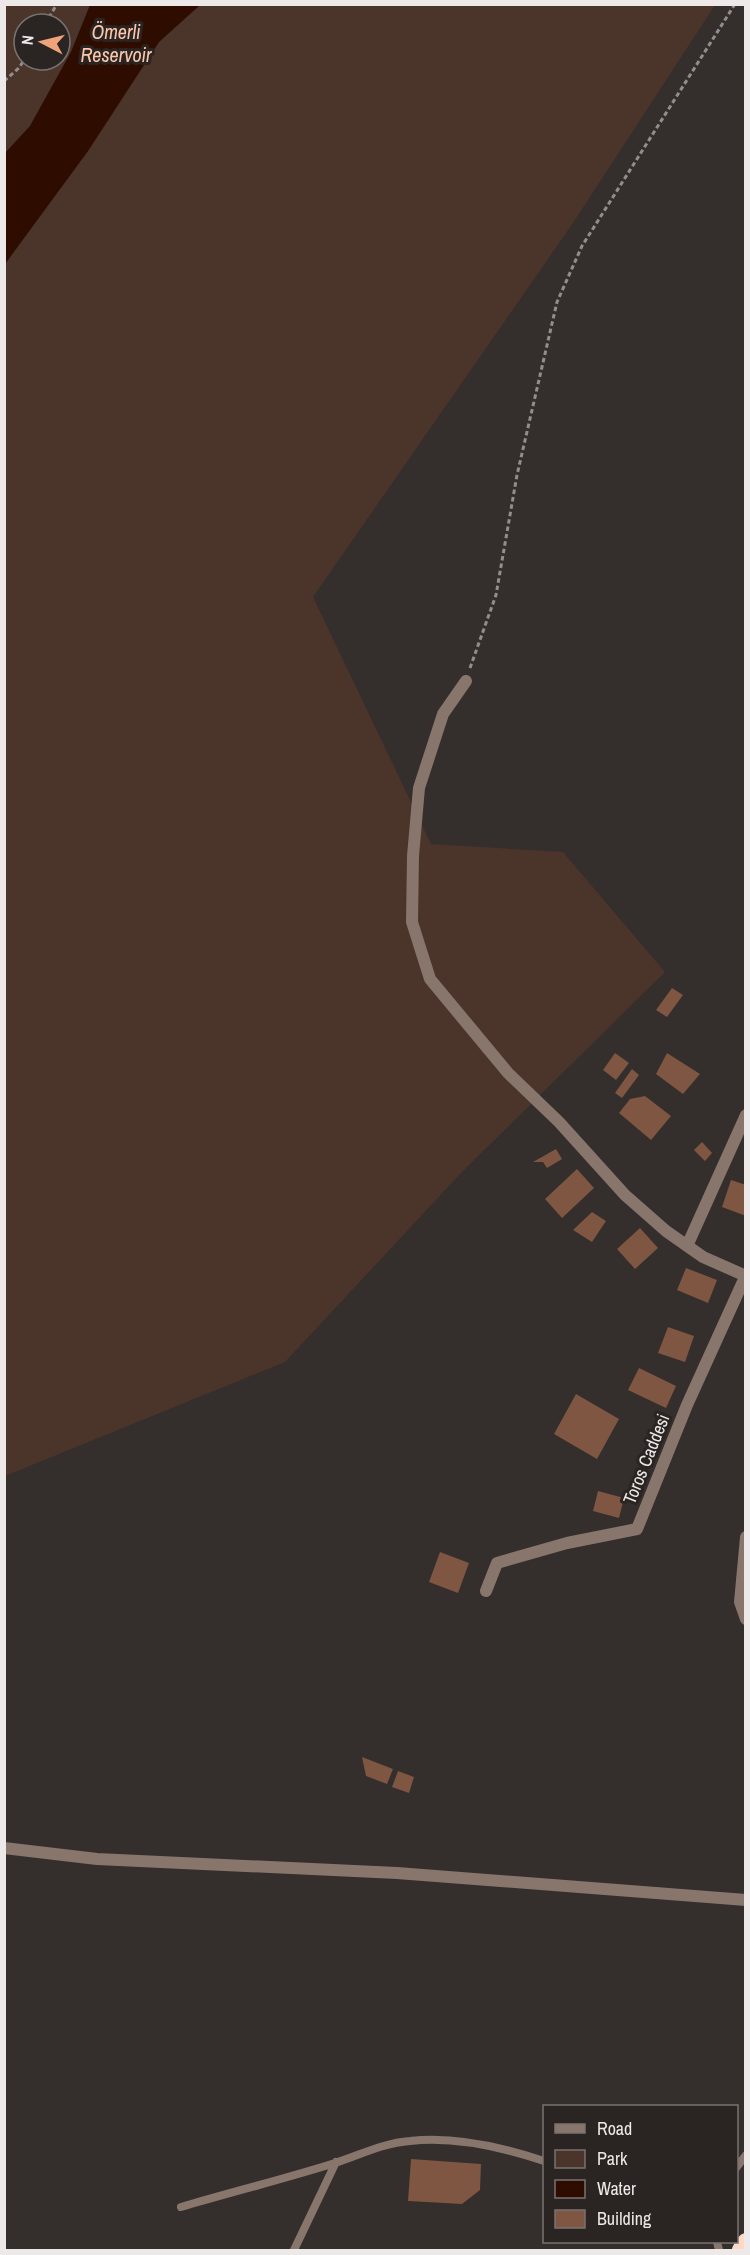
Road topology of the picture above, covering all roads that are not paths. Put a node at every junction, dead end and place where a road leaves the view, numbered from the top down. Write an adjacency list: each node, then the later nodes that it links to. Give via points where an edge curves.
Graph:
1 (466, 681): 3 (street, via 442,714 419,788 412,922 430,979 508,1073 626,1195)
2 (746, 1115): 3 (street)
3 (687, 1246): 4 (street)
4 (745, 1276): 6 (street, Toros Caddesi, via 637,1529 497,1563)
5 (746, 1537): 7 (street, via 740,1602)
6 (486, 1591)
7 (746, 1619)
8 (4, 1848): 9 (street, via 97,1859 397,1873)
9 (746, 1900)
10 (543, 2161): 11 (lane, via 469,2142 438,2139 386,2144)
11 (336, 2163): 12 (lane); 14 (lane)
12 (181, 2207)
13 (746, 2242): 15 (highway)
14 (294, 2250)
15 (741, 2250)

